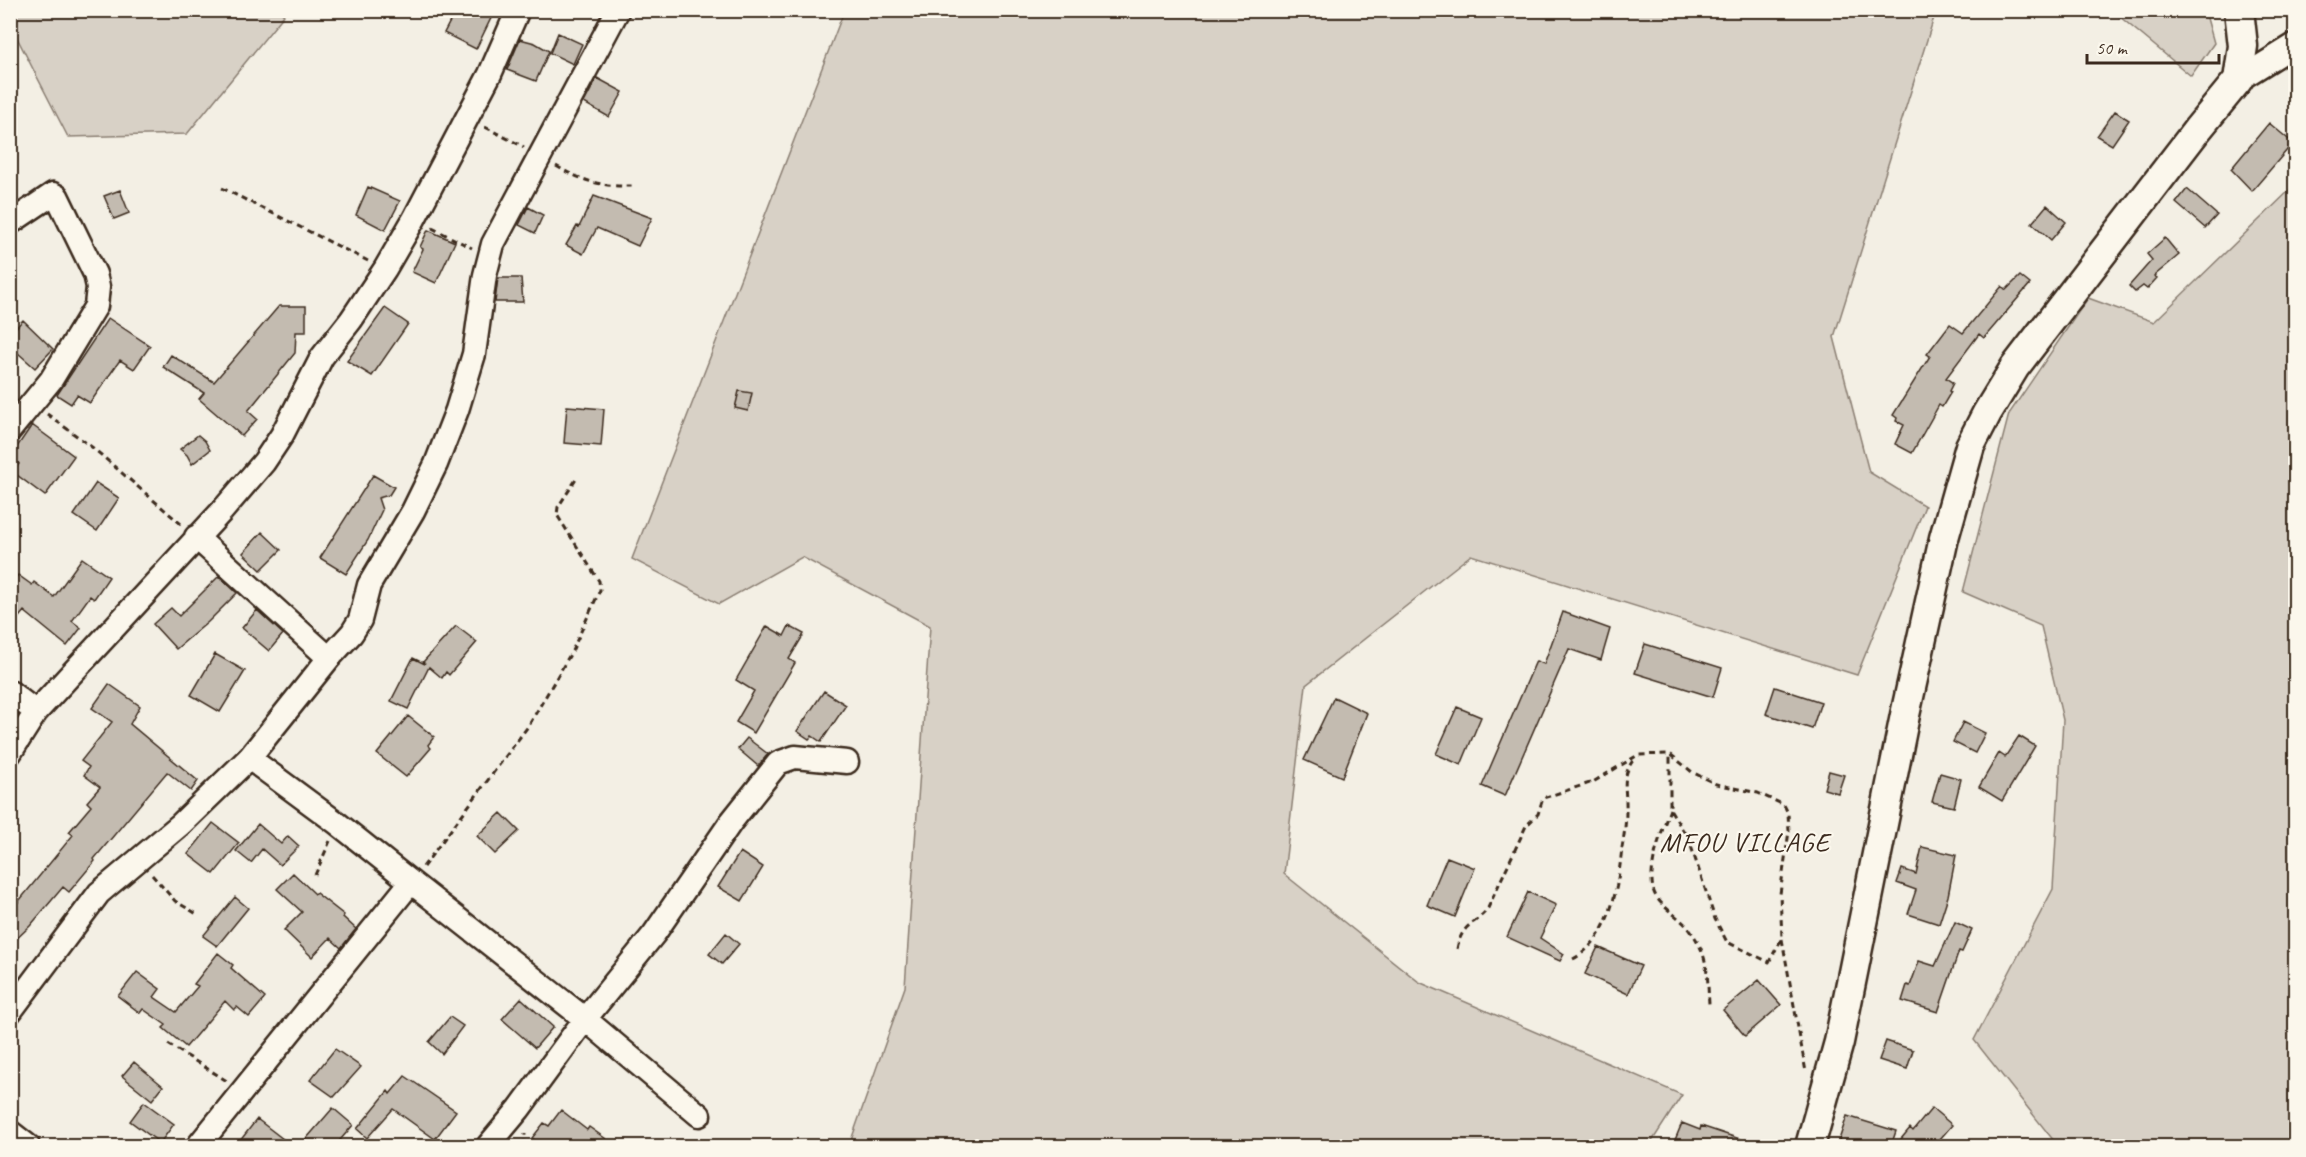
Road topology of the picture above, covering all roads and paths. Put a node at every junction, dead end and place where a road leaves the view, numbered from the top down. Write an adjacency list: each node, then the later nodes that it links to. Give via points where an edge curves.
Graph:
1 (518, 10): 7 (street, via 490,74)
2 (618, 10): 9 (street)
3 (2239, 10): 5 (main road, via 2243,46)
4 (2295, 44): 5 (street)
5 (2238, 80): 43 (main road, via 2015,367 1970,446 1944,538 1905,714 1839,1042)
6 (222, 188): 10 (path)
7 (414, 219): 9 (path); 10 (street)
8 (10, 223): 11 (street, via 53,194 57,196 98,287 96,306 87,323)
9 (488, 256): 15 (street, via 474,354 444,442 413,511 369,585 360,620)
10 (385, 269): 14 (street, via 322,357 282,435)
11 (33, 404): 12 (street); 14 (path, via 93,448)
12 (10, 430)
13 (578, 478): 27 (path, via 558,507 557,515 599,581 600,590 572,651 529,725)
14 (196, 537): 15 (street); 17 (street)
15 (329, 658): 21 (street)
16 (10, 692): 17 (street)
17 (36, 712): 18 (street)
18 (10, 753)
19 (1670, 754): 20 (path); 23 (path); 29 (path, via 1692,772 1716,784 1758,794 1784,806 1789,831 1780,894)
20 (1638, 755): 30 (path, via 1593,782 1543,798 1539,814 1526,826 1488,908 1468,925); 31 (path, via 1625,776 1626,812 1611,910 1604,927)
21 (249, 758): 24 (street); 25 (street)
22 (847, 762): 34 (street, via 795,756 778,763 731,822 654,934)
23 (1670, 809): 29 (path, via 1689,840 1726,942 1769,962); 32 (path, via 1654,852 1653,888 1657,897 1689,928 1703,951)
24 (337, 823): 26 (path); 27 (street)
25 (141, 859): 28 (path, via 174,901); 33 (street, via 99,893)
26 (315, 875)
27 (411, 882): 34 (street); 37 (street)
28 (197, 914)
29 (1782, 938): 36 (path)
30 (1457, 949)
31 (1573, 959)
32 (1710, 1004)
33 (10, 1012)
34 (585, 1019): 38 (street); 42 (street)
35 (168, 1044): 37 (path)
36 (1807, 1074)
37 (244, 1092): 41 (street)
38 (699, 1115)
39 (10, 1132): 40 (street)
40 (28, 1146)
41 (198, 1146)
42 (488, 1146)
43 (1810, 1146)

